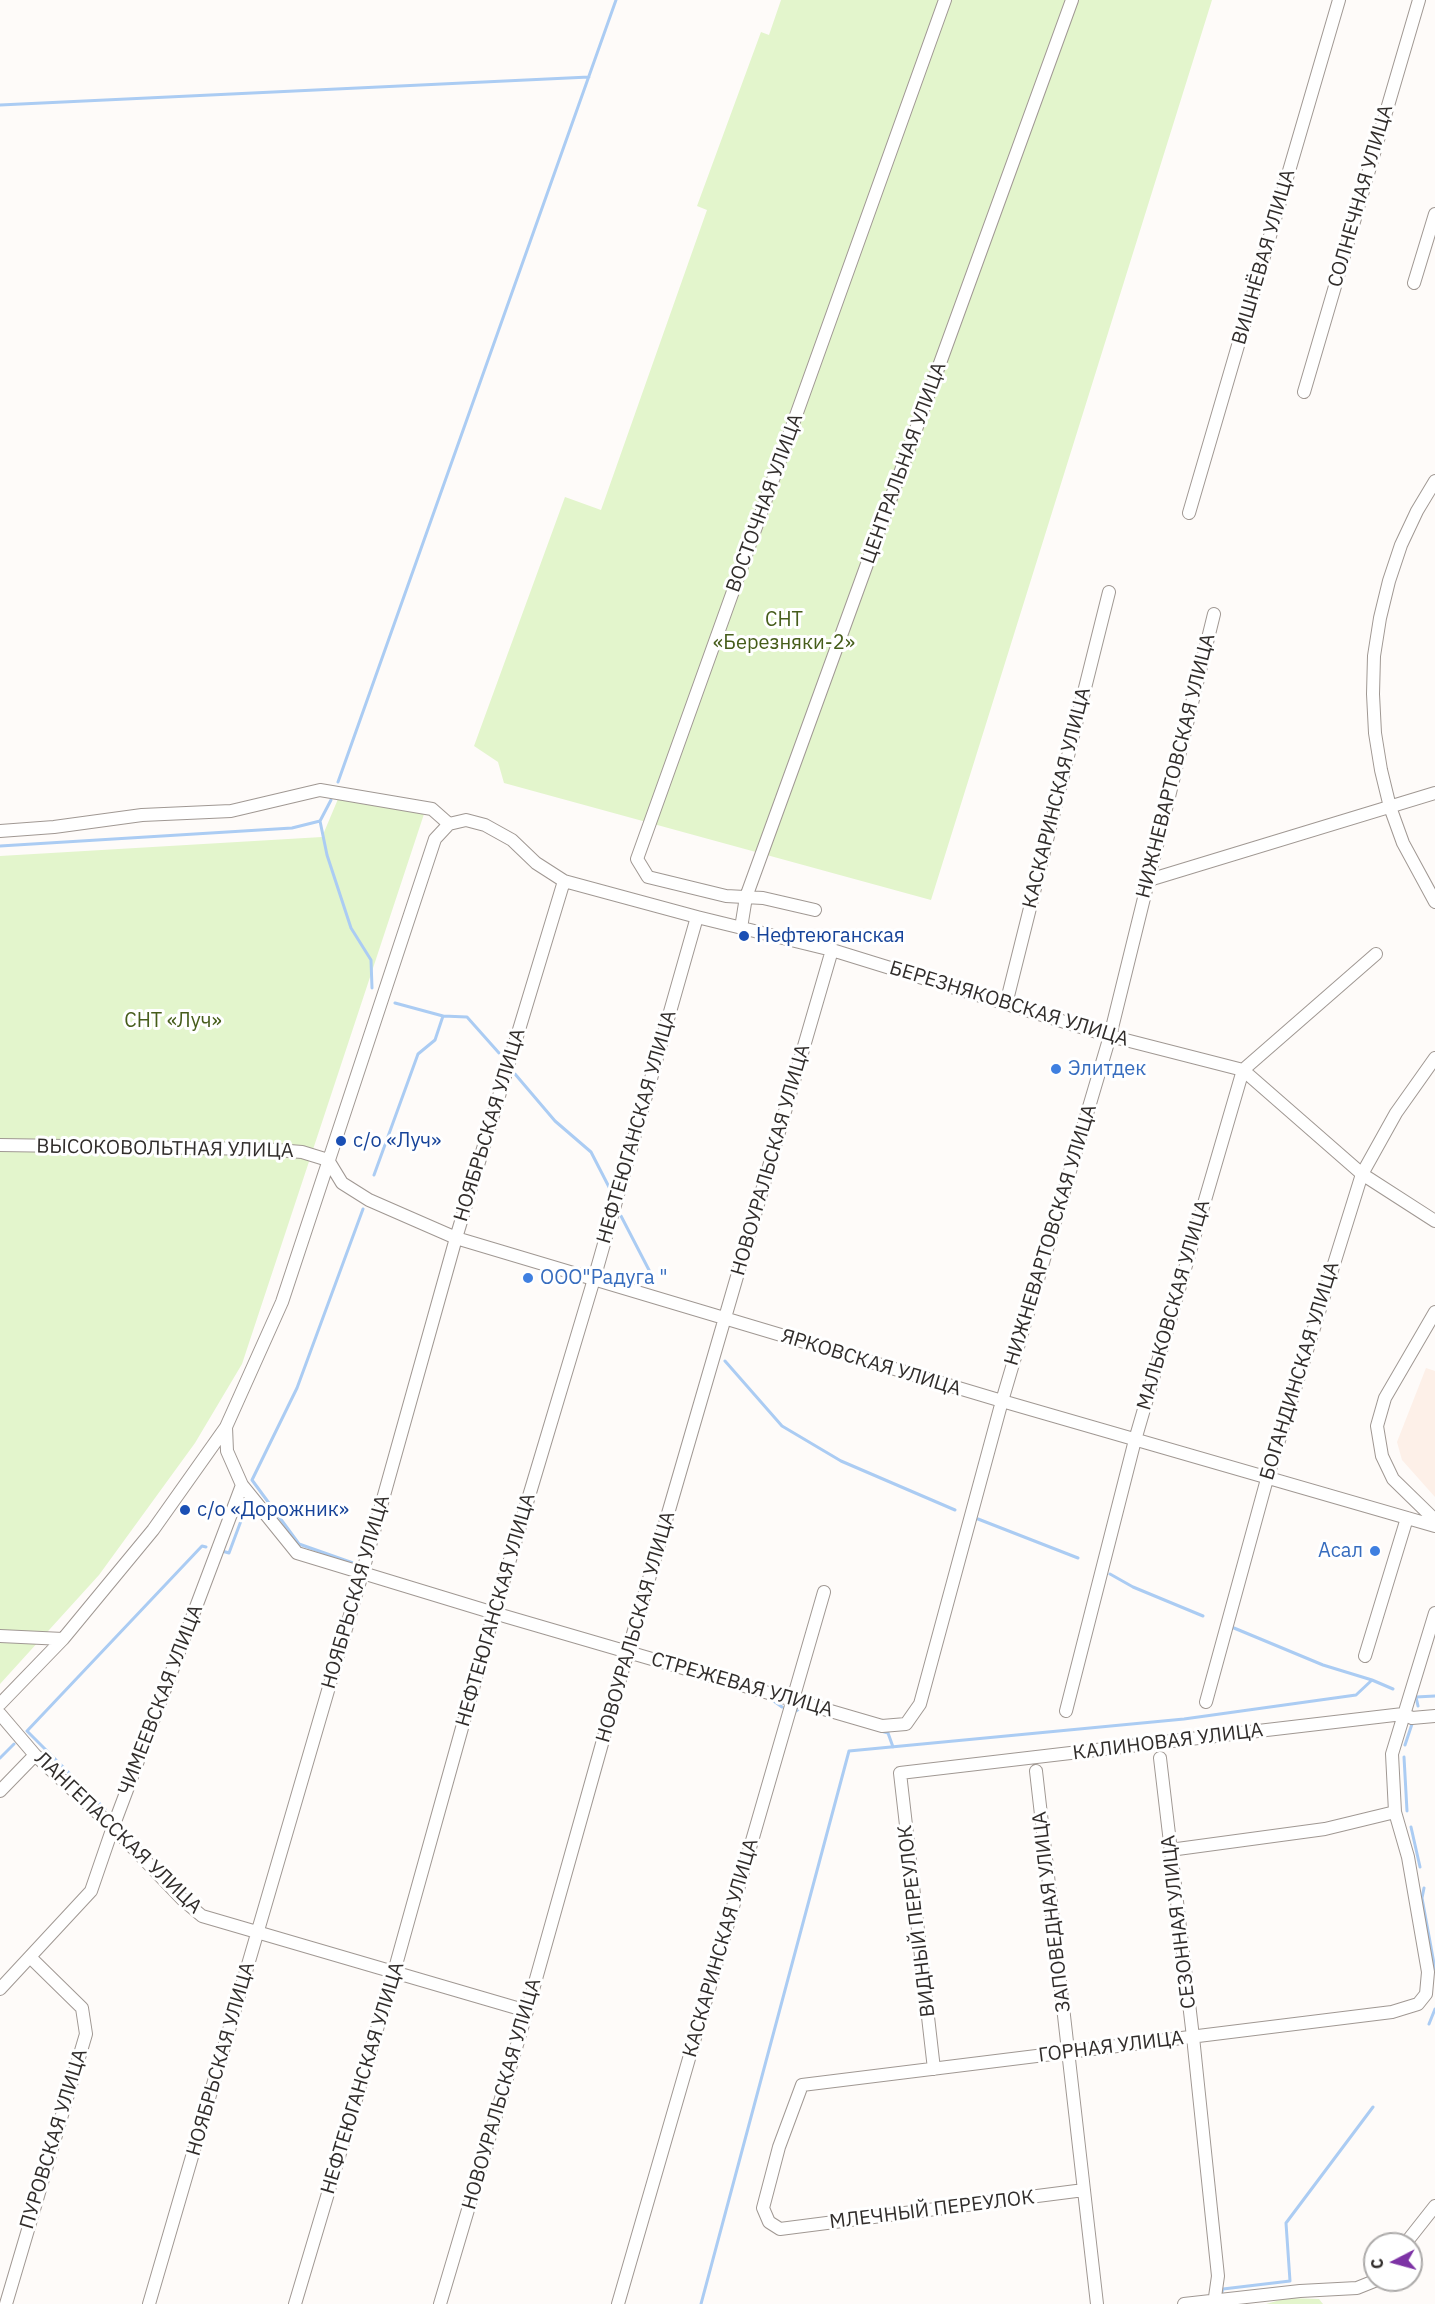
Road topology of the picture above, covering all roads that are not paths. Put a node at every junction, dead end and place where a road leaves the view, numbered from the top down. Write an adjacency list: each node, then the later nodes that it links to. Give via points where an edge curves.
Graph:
1 (945, 0): 18 (street, ВОСТОЧНАЯ УЛИЦА, via 637,859 648,877 726,896)
2 (1072, 0): 18 (street, ЦЕНТРАЛЬНАЯ УЛИЦА)
3 (1339, 0): 9 (street, ВИШНЁВАЯ УЛИЦА)
4 (1419, 0): 7 (street, СОЛНЕЧНАЯ УЛИЦА)
5 (1435, 214): 6 (street)
6 (1414, 283)
7 (1304, 392)
8 (1435, 481): 13 (street, via 1401,545 1389,581 1374,656 1375,733)
9 (1189, 513)
10 (1109, 592): 25 (street, КАСКАРИНСКАЯ УЛИЦА)
11 (1214, 614): 16 (street, НИЖНЕВАРТОВСКАЯ УЛИЦА)
12 (1435, 793): 13 (street)
13 (1390, 807): 16 (street); 19 (street, via 1403,843)
14 (449, 824): 15 (street, via 432,809 320,790 231,811 142,815); 17 (street, БЕРЕЗНЯКОВСКАЯ УЛИЦА, via 466,820 485,825 512,840 536,863); 30 (street, via 435,839)
15 (0, 831)
16 (1149, 880): 26 (street, НИЖНЕВАРТОВСКАЯ УЛИЦА)
17 (564, 881): 21 (street, БЕРЕЗНЯКОВСКАЯ УЛИЦА); 33 (street, НОЯБРЬСКАЯ УЛИЦА)
18 (746, 897): 20 (street, ВОСТОЧНАЯ УЛИЦА); 22 (street, ЦЕНТРАЛЬНАЯ УЛИЦА)
19 (1435, 902)
20 (815, 910)
21 (697, 917): 22 (street, БЕРЕЗНЯКОВСКАЯ УЛИЦА); 34 (street, НЕФТЕЮГАНСКАЯ УЛИЦА)
22 (741, 928): 23 (street, БЕРЕЗНЯКОВСКАЯ УЛИЦА)
23 (832, 950): 25 (street, БЕРЕЗНЯКОВСКАЯ УЛИЦА); 36 (street, НОВОУРАЛЬСКАЯ УЛИЦА)
24 (1376, 954): 28 (street)
25 (1006, 1004): 26 (street, БЕРЕЗНЯКОВСКАЯ УЛИЦА)
26 (1110, 1036): 28 (street, БЕРЕЗНЯКОВСКАЯ УЛИЦА); 37 (street, НИЖНЕВАРТОВСКАЯ УЛИЦА)
27 (1435, 1058): 31 (street, БОГАНДИНСКАЯ УЛИЦА, via 1396,1113)
28 (1243, 1070): 31 (street, БЕРЕЗНЯКОВСКАЯ УЛИЦА); 39 (street, МАЛЬКОВСКАЯ УЛИЦА)
29 (0, 1145): 30 (street, ВЫСОКОВОЛЬТНАЯ УЛИЦА, via 264,1149 302,1152)
30 (328, 1160): 33 (street, ЯРКОВСКАЯ УЛИЦА, via 342,1183 369,1200); 38 (street, via 282,1302)
31 (1362, 1174): 32 (street, БЕРЕЗНЯКОВСКАЯ УЛИЦА); 40 (street, БОГАНДИНСКАЯ УЛИЦА)
32 (1435, 1221)
33 (456, 1238): 34 (street, ЯРКОВСКАЯ УЛИЦА); 45 (street, НОЯБРЬСКАЯ УЛИЦА)
34 (594, 1279): 36 (street, ЯРКОВСКАЯ УЛИЦА); 47 (street, НЕФТЕЮГАНСКАЯ УЛИЦА)
35 (1435, 1312): 43 (street, via 1385,1398 1377,1426 1382,1456 1393,1479)
36 (725, 1319): 37 (street, ЯРКОВСКАЯ УЛИЦА); 51 (street, НОВОУРАЛЬСКАЯ УЛИЦА)
37 (1002, 1401): 39 (street, ЯРКОВСКАЯ УЛИЦА); 60 (street, НИЖНЕВАРТОВСКАЯ УЛИЦА, via 920,1704 906,1724)
38 (226, 1427): 41 (street, СТРЕЖЕВАЯ УЛИЦА, via 227,1451); 50 (street, via 153,1530)
39 (1135, 1440): 40 (street, ЯРКОВСКАЯ УЛИЦА); 56 (street, МАЛЬКОВСКАЯ УЛИЦА)
40 (1267, 1479): 42 (street, ЯРКОВСКАЯ УЛИЦА); 54 (street, БОГАНДИНСКАЯ УЛИЦА)
41 (242, 1485): 45 (street, СТРЕЖЕВАЯ УЛИЦА, via 297,1553); 67 (street, ЧИМЕЕВСКАЯ УЛИЦА)
42 (1407, 1518): 44 (street, ЯРКОВСКАЯ УЛИЦА); 52 (street)
43 (1435, 1520)
44 (1435, 1526)
45 (362, 1574): 47 (street, СТРЕЖЕВАЯ УЛИЦА); 69 (street, НОЯБРЬСКАЯ УЛИЦА)
46 (824, 1592): 53 (street, КАСКАРИНСКАЯ УЛИЦА)
47 (494, 1613): 51 (street, СТРЕЖЕВАЯ УЛИЦА); 71 (street, НЕФТЕЮГАНСКАЯ УЛИЦА)
48 (1435, 1613): 58 (street)
49 (0, 1636): 50 (street)
50 (63, 1639): 55 (street)
51 (628, 1651): 53 (street, СТРЕЖЕВАЯ УЛИЦА); 73 (street, НОВОУРАЛЬСКАЯ УЛИЦА)
52 (1365, 1656)
53 (793, 1700): 60 (street, СТРЕЖЕВАЯ УЛИЦА); 87 (street, КАСКАРИНСКАЯ УЛИЦА)
54 (1206, 1702)
55 (0, 1704)
56 (1066, 1711)
57 (0, 1714): 61 (street, ЛАНГЕПАССКАЯ УЛИЦА)
58 (1403, 1714): 59 (street, КАЛИНОВАЯ УЛИЦА, via 1412,1718); 64 (street, КАЛИНОВАЯ УЛИЦА); 66 (street, via 1392,1754)
59 (1435, 1716)
60 (882, 1725)
61 (35, 1755): 65 (street); 67 (street, ЛАНГЕПАССКАЯ УЛИЦА)
62 (1160, 1758): 68 (street, СЕЗОННАЯ УЛИЦА)
63 (1036, 1771): 75 (street, ЗАПОВЕДНАЯ УЛИЦА)
64 (900, 1773): 76 (street, ВИДНЫЙ ПЕРЕУЛОК)
65 (0, 1791)
66 (1395, 1812): 68 (street, via 1325,1828); 74 (street, ГОРНАЯ УЛИЦА, via 1408,1857 1428,1972 1426,1994 1418,2004 1392,2012)
67 (113, 1827): 69 (street, ЛАНГЕПАССКАЯ УЛИЦА, via 202,1916); 70 (street, ЧИМЕЕВСКАЯ УЛИЦА, via 91,1891)
68 (1170, 1850): 74 (street, СЕЗОННАЯ УЛИЦА)
69 (258, 1933): 71 (street, ЛАНГЕПАССКАЯ УЛИЦА); 84 (street, НОЯБРЬСКАЯ УЛИЦА)
70 (31, 1958): 72 (street, ЧИМЕЕВСКАЯ УЛИЦА); 83 (street, ПУРОВСКАЯ УЛИЦА, via 82,2008 86,2034)
71 (394, 1972): 73 (street, ЛАНГЕПАССКАЯ УЛИЦА); 85 (street, НЕФТЕЮГАНСКАЯ УЛИЦА)
72 (0, 1989)
73 (527, 2011): 86 (street, НОВОУРАЛЬСКАЯ УЛИЦА)
74 (1193, 2037): 75 (street, ГОРНАЯ УЛИЦА); 82 (street, СЕЗОННАЯ УЛИЦА, via 1218,2276)
75 (1068, 2052): 76 (street, ГОРНАЯ УЛИЦА); 77 (street, ЗАПОВЕДНАЯ УЛИЦА)
76 (934, 2068): 79 (street, ГОРНАЯ УЛИЦА, via 802,2085 779,2147 763,2208 769,2223)
77 (1084, 2190): 79 (street, МЛЕЧНЫЙ ПЕРЕУЛОК); 88 (street, ЗАПОВЕДНАЯ УЛИЦА)
78 (1435, 2206): 80 (street)
79 (780, 2229)
80 (1414, 2232)
81 (1363, 2286): 82 (street)
82 (1213, 2302): 89 (street)
83 (6, 2304)
84 (149, 2304)
85 (295, 2304)
86 (440, 2304)
87 (618, 2304)
88 (1097, 2304)
89 (1184, 2304)

